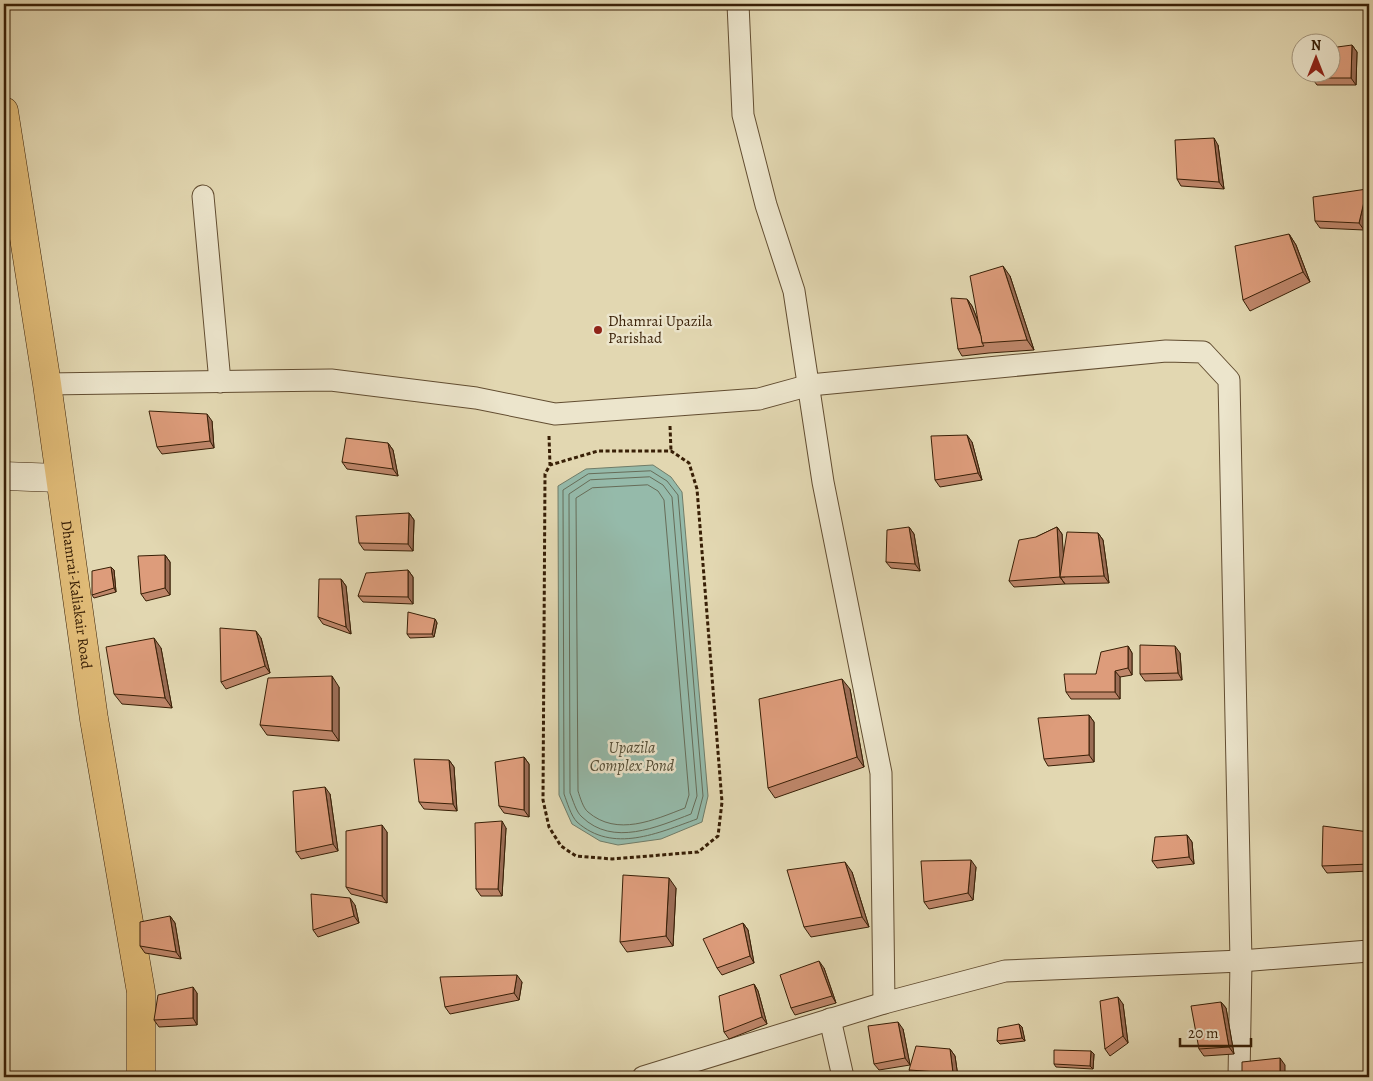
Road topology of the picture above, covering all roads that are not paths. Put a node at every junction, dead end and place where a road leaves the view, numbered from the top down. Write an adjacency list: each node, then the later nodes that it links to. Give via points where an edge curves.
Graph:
1 (738, 4): 6 (street, via 743,115 766,205 794,291)
2 (4, 111): 5 (main road, Dhamrai-Kaliakair Road)
3 (203, 196): 4 (street)
4 (220, 382): 5 (street); 6 (street, via 331,380 476,398 555,414 759,399)
5 (47, 384): 8 (main road, Dhamrai-Kaliakair Road)
6 (810, 385): 10 (street, via 1166,351 1203,352 1229,380); 11 (street, via 823,482 882,773)
7 (4, 476): 8 (main road)
8 (59, 478): 13 (main road, Dhamrai-Kaliakair Road, via 94,719 141,992)
9 (1369, 951): 10 (street)
10 (1241, 961): 11 (street, via 1005,971); 16 (street)
11 (884, 1003): 12 (street)
12 (830, 1019): 14 (street); 15 (street)
13 (141, 1077)
14 (643, 1077)
15 (843, 1077)
16 (1239, 1077)

